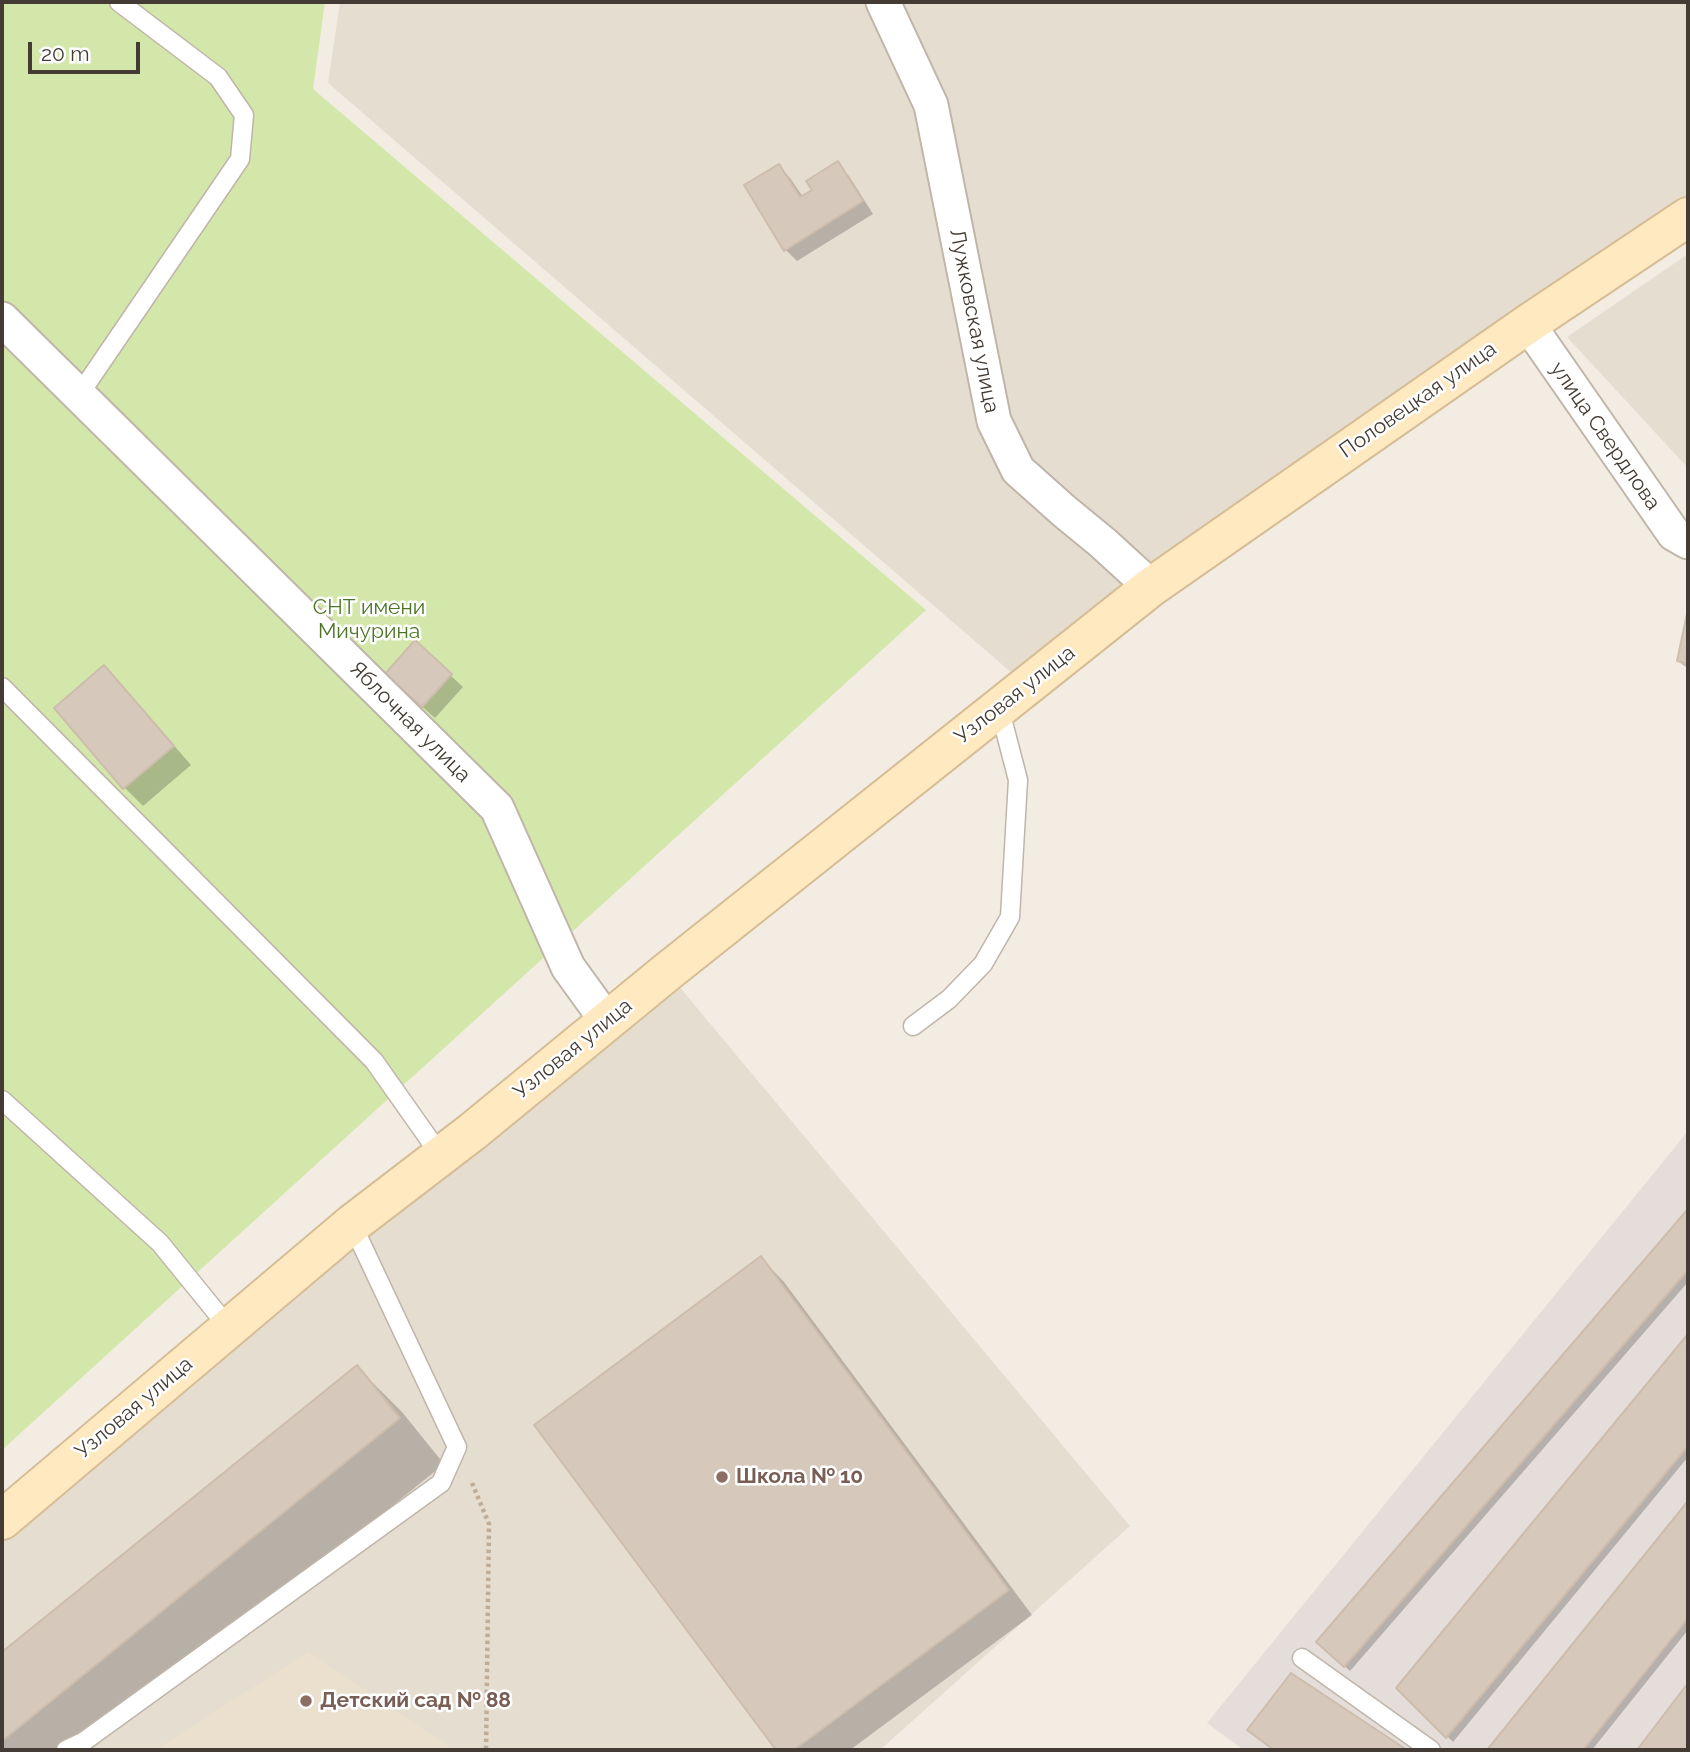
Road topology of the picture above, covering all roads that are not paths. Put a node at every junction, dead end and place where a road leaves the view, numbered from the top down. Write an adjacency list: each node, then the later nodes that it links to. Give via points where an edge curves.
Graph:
1 (119, 2): 6 (lane, via 218,77 244,115 240,159)
2 (883, 2): 8 (street, Лужковская улица, via 931,105 994,421 1018,470)
3 (1688, 217): 5 (street, Половецкая улица)
4 (2, 319): 6 (street, Яблочная улица)
5 (1528, 324): 7 (street, улица Свердлова, via 1674,534); 8 (street, Половецкая улица)
6 (79, 395): 11 (street, Яблочная улица, via 497,808 569,967)
7 (1688, 542)
8 (1151, 587): 10 (street, Узловая улица)
9 (2, 687): 14 (lane, via 374,1061)
10 (999, 707): 11 (street, Узловая улица); 12 (lane, via 1018,780 1010,917 983,964 949,999)
11 (607, 1021): 14 (street, Узловая улица)
12 (913, 1026)
13 (2, 1100): 16 (lane, via 160,1243)
14 (441, 1156): 15 (street, Узловая улица)
15 (352, 1224): 16 (street, Узловая улица); 19 (lane, via 457,1447 441,1483)
16 (229, 1328): 17 (street, Узловая улица)
17 (2, 1520)
18 (1303, 1658): 20 (lane)
19 (66, 1750)
20 (1431, 1750)

